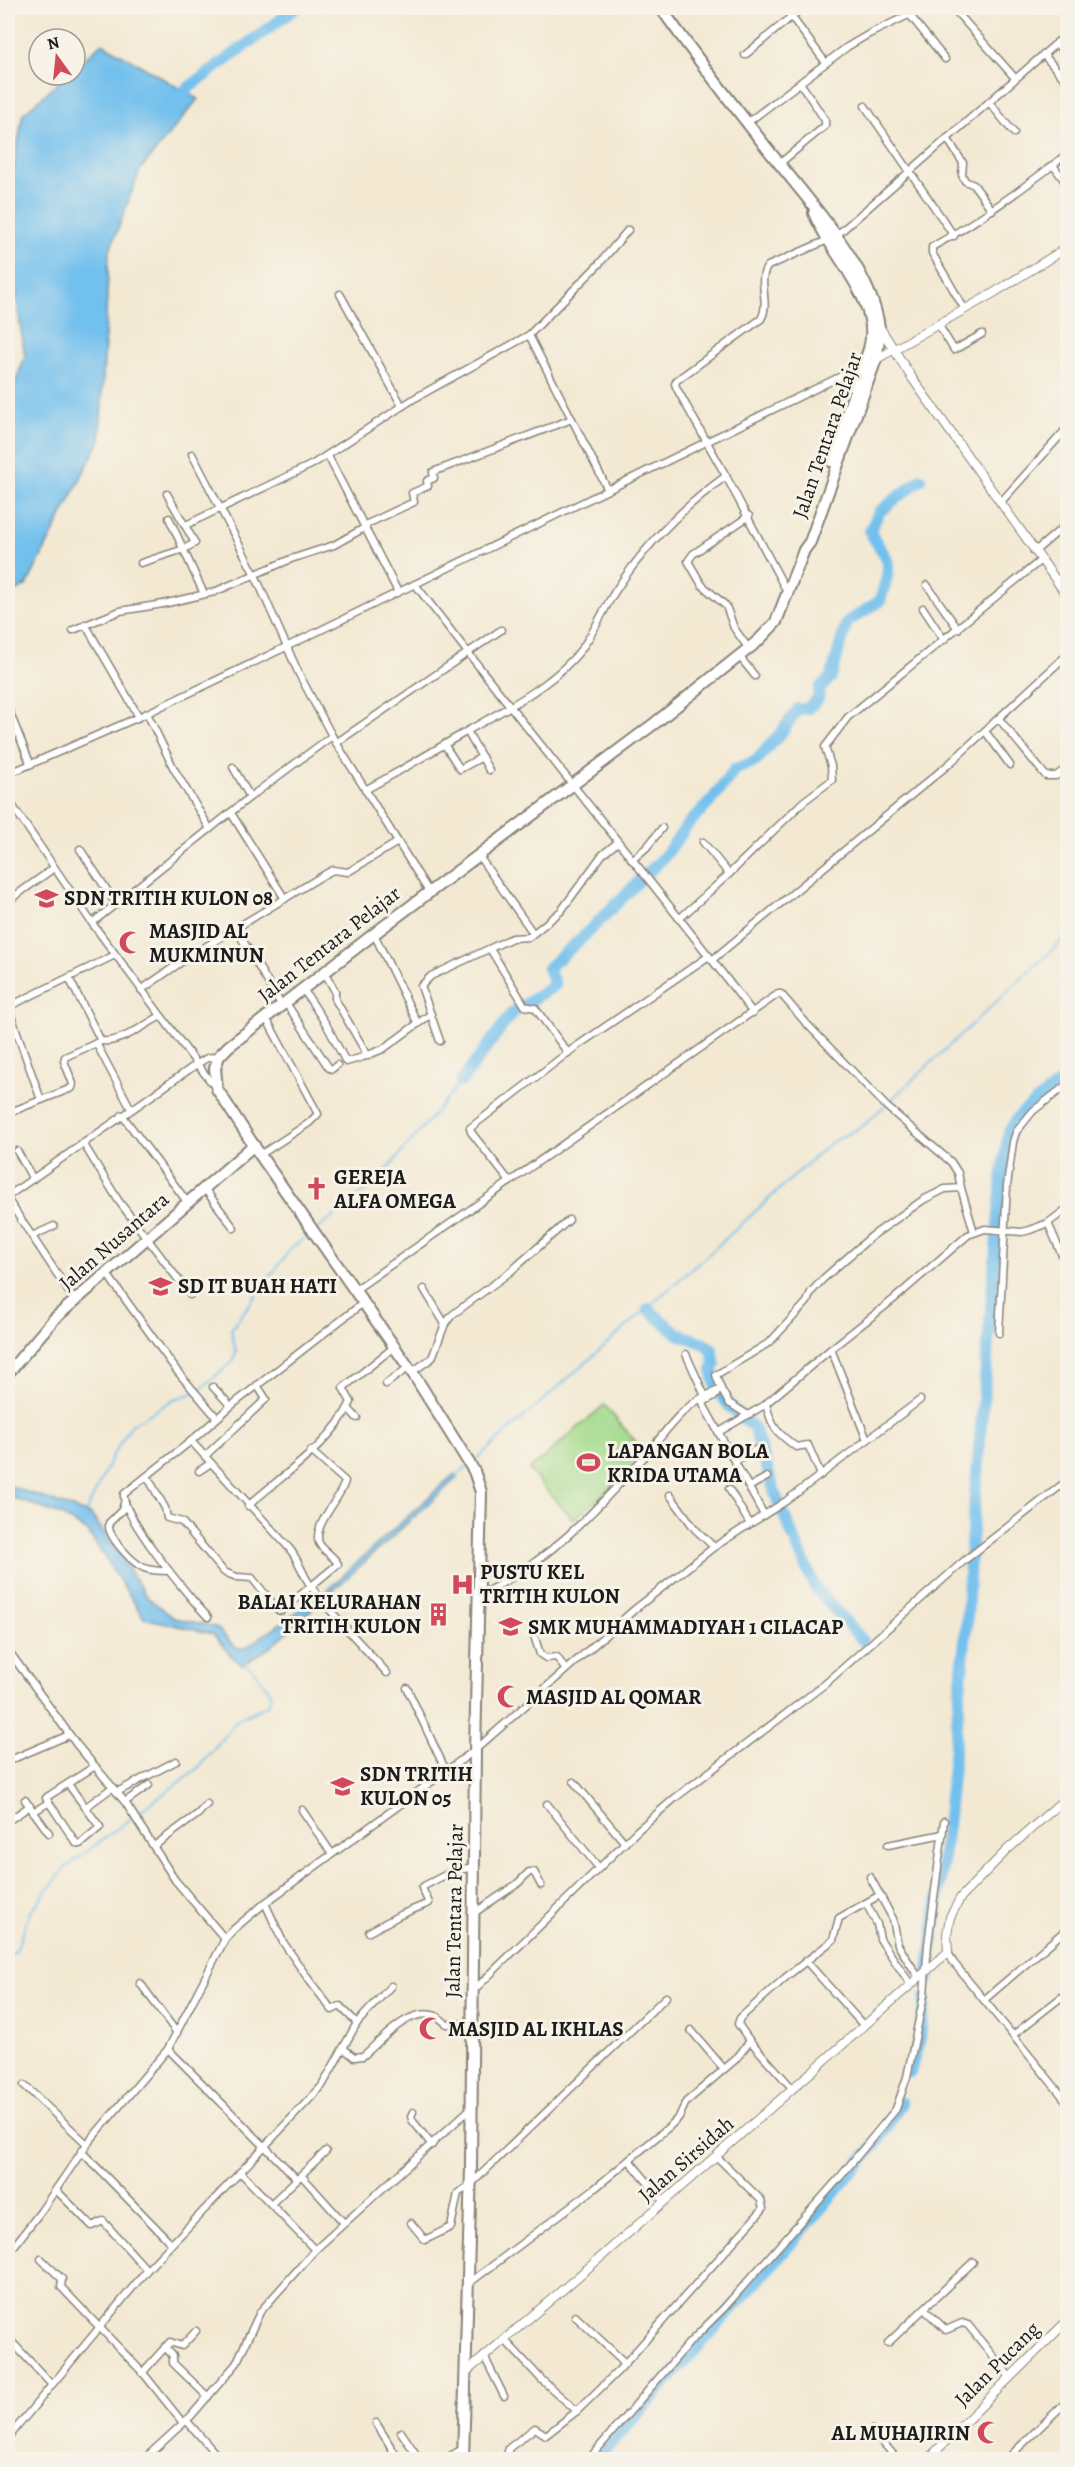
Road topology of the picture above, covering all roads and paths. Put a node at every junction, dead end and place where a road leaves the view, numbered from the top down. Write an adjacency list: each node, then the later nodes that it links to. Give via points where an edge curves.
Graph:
1 (661, 8): 20 (highway, Jalan Tentara Pelajar)
2 (785, 8): 7 (street)
3 (802, 8): 7 (street)
4 (923, 8): 6 (street)
5 (953, 8): 15 (street)
6 (909, 14): 13 (street); 14 (street, via 869,34)
7 (792, 15): 11 (street); 14 (street)
8 (1068, 33): 9 (street)
9 (1056, 43): 10 (street); 12 (street)
10 (1043, 54): 15 (street); 16 (street)
11 (745, 55)
12 (1068, 57)
13 (945, 59)
14 (826, 63): 17 (street)
15 (1015, 78): 18 (street)
16 (1068, 83)
17 (801, 84): 20 (street); 24 (street, via 825,126)
18 (989, 102): 21 (street); 22 (street)
19 (865, 106): 26 (street)
20 (747, 123): 24 (highway, Jalan Tentara Pelajar)
21 (1014, 133)
22 (947, 138): 26 (street); 28 (street, via 963,163 961,173 965,181 974,185)
23 (1068, 153): 25 (street)
24 (779, 164): 31 (highway, Jalan Tentara Pelajar, via 824,217)
25 (1053, 165): 27 (street); 28 (street)
26 (909, 171): 30 (street); 31 (street)
27 (1068, 186)
28 (992, 210): 30 (street)
29 (628, 230): 38 (street)
30 (954, 236): 34 (street, via 931,249)
31 (833, 237): 35 (highway, Jalan Tentara Pelajar, via 871,301); 45 (street, via 768,267 763,276 766,298 761,319 677,380 677,389)
32 (1068, 247): 34 (street)
33 (340, 294): 42 (street)
34 (964, 308): 36 (street)
35 (874, 323): 39 (street); 40 (highway, Jalan Tentara Pelajar, via 879,339); 41 (highway, Jalan Tentara Pelajar)
36 (938, 324): 37 (street, via 954,350); 39 (street)
37 (982, 334)
38 (529, 335): 42 (street); 43 (street)
39 (894, 349): 40 (street); 51 (street)
40 (876, 359): 41 (street); 59 (highway, Jalan Tentara Pelajar)
41 (864, 365): 45 (street); 59 (highway, Jalan Tentara Pelajar, via 804,540)
42 (402, 406): 47 (street)
43 (572, 419): 49 (street); 57 (street, via 433,472 428,486 412,492 414,502)
44 (1068, 427): 51 (street)
45 (708, 442): 48 (street); 49 (street)
46 (192, 454): 52 (street)
47 (328, 456): 52 (street); 57 (street)
48 (726, 476): 53 (street); 82 (street, via 656,536 623,579 590,639 573,659 538,689)
49 (608, 490): 64 (street)
50 (167, 494): 56 (street)
51 (1000, 503): 60 (street)
52 (221, 508): 56 (street); 63 (street)
53 (749, 516): 67 (street); 77 (street, via 688,561 702,585 726,606)
54 (169, 518): 58 (street)
55 (1068, 523): 60 (street)
56 (186, 525): 58 (street, via 195,543)
57 (365, 526): 63 (street, via 334,545); 66 (street)
58 (184, 549): 62 (street); 68 (street)
59 (804, 550): 67 (highway, Jalan Tentara Pelajar)
60 (1035, 552): 61 (street)
61 (1041, 561): 69 (street); 72 (street)
62 (141, 563)
63 (255, 575): 68 (street); 76 (street)
64 (415, 584): 66 (street); 78 (street)
65 (927, 585): 72 (street)
66 (398, 592): 76 (street)
67 (788, 593): 77 (highway, Jalan Tentara Pelajar, via 776,622)
68 (204, 594): 71 (street, via 120,611)
69 (1068, 597)
70 (923, 608): 75 (street)
71 (85, 624): 73 (street); 85 (street)
72 (958, 629): 75 (street)
73 (73, 630)
74 (501, 630): 78 (street)
75 (944, 640): 113 (street, via 848,717 825,747 832,780 804,801)
76 (286, 647): 84 (street); 89 (street)
77 (749, 648): 80 (highway, Jalan Tentara Pelajar)
78 (468, 654): 82 (street); 90 (street)
79 (1068, 654): 86 (street)
80 (740, 656): 81 (street); 99 (highway, Jalan Tentara Pelajar)
81 (755, 676)
82 (508, 707): 87 (street); 99 (street)
83 (8, 708): 93 (street)
84 (147, 713): 85 (street); 105 (street)
85 (139, 717): 93 (street)
86 (999, 719): 88 (street); 96 (street, via 1046,776 1056,776)
87 (467, 731): 91 (street); 92 (street)
88 (985, 731): 94 (street); 125 (street)
89 (332, 736): 90 (street); 101 (street)
90 (336, 743): 100 (street)
91 (444, 744): 92 (street, via 460,769); 100 (street)
92 (482, 757): 97 (street)
93 (30, 763): 98 (street)
94 (1010, 765)
95 (233, 767): 101 (street)
96 (1068, 767)
97 (489, 770)
98 (8, 774)
99 (573, 784): 107 (street); 110 (highway, Jalan Tentara Pelajar)
100 (365, 790): 106 (street)
101 (250, 797): 103 (street)
102 (8, 800): 112 (street)
103 (231, 813): 105 (street); 115 (street)
104 (662, 828): 111 (street)
105 (210, 829): 117 (street)
106 (398, 842): 114 (street); 115 (street, via 348,872 327,873)
107 (618, 842): 111 (street); 122 (street, via 602,855 561,911)
108 (703, 842): 113 (street)
109 (80, 849): 117 (street)
110 (478, 855): 114 (highway, Jalan Tentara Pelajar); 122 (street)
111 (632, 860): 118 (street)
112 (54, 868): 116 (street); 119 (street)
113 (729, 874): 118 (street)
114 (429, 892): 121 (highway, Jalan Tentara Pelajar)
115 (285, 899): 120 (street)
116 (8, 901)
117 (116, 904): 119 (street)
118 (679, 919): 125 (street)
119 (92, 923): 124 (street)
120 (236, 928): 129 (street); 130 (street)
121 (374, 933): 126 (highway, Jalan Tentara Pelajar); 135 (street)
122 (533, 933): 123 (street)
123 (490, 949): 132 (street, via 423,982); 138 (street, via 524,1005 535,1008)
124 (115, 955): 127 (street); 129 (street)
125 (710, 958): 131 (street); 138 (street)
126 (325, 973): 128 (highway, Jalan Tentara Pelajar); 140 (street)
127 (69, 978): 137 (street); 145 (street, via 8,1007)
128 (303, 989): 130 (highway, Jalan Tentara Pelajar); 140 (street, via 344,1061)
129 (141, 990): 133 (street)
130 (284, 1005): 134 (highway, Jalan Tentara Pelajar); 142 (street, via 329,1068)
131 (753, 1013): 153 (street); 155 (street, via 781,994 887,1107 951,1162)
132 (431, 1014): 135 (street); 136 (street)
133 (161, 1016): 137 (street, via 119,1038); 141 (street)
134 (266, 1018): 139 (highway, Jalan Tentara Pelajar); 151 (street, via 318,1114 309,1123)
135 (418, 1024): 140 (street)
136 (440, 1041)
137 (99, 1042): 145 (street, via 64,1059 74,1086); 146 (street)
138 (568, 1053): 153 (street, via 470,1130)
139 (219, 1056): 141 (street); 144 (highway, via 214,1075)
140 (368, 1056)
141 (197, 1064): 144 (street); 146 (street)
142 (337, 1065)
143 (1068, 1084): 163 (street, via 1033,1111 1016,1132 1010,1153)
144 (217, 1089): 151 (highway)
145 (41, 1100): 147 (street)
146 (131, 1109): 148 (street)
147 (8, 1113)
148 (122, 1115): 149 (street); 157 (street)
149 (83, 1143): 152 (street); 166 (street)
150 (17, 1150): 152 (street)
151 (257, 1150): 154 (highway, Jalan Nusantara); 170 (highway)
152 (33, 1179): 156 (street)
153 (510, 1182): 170 (street)
154 (204, 1188): 157 (highway, Jalan Nusantara); 162 (street)
155 (962, 1188): 164 (street); 184 (street, via 945,1189 923,1200 850,1253 770,1342 716,1376)
156 (8, 1198): 165 (street)
157 (188, 1203): 166 (highway, Jalan Nusantara)
158 (1068, 1208): 160 (street)
159 (569, 1220): 174 (street)
160 (1048, 1223): 163 (street, via 1022,1232); 167 (street)
161 (54, 1226): 165 (street)
162 (234, 1228)
163 (1004, 1231): 164 (street); 175 (street)
164 (974, 1232): 177 (street)
165 (32, 1236): 172 (street)
166 (147, 1239): 168 (highway, Jalan Nusantara); 171 (street)
167 (1065, 1262)
168 (106, 1274): 172 (highway, Jalan Nusantara); 191 (street)
169 (424, 1289): 174 (street)
170 (354, 1291): 173 (highway)
171 (190, 1296)
172 (75, 1301): 180 (highway, Jalan Nusantara, via 37,1337)
173 (363, 1303): 176 (highway); 182 (street)
174 (445, 1324): 179 (street, via 432,1358)
175 (999, 1333)
176 (394, 1347): 179 (highway); 189 (street, via 343,1388 351,1400)
177 (831, 1349): 187 (street); 194 (street)
178 (686, 1354): 185 (street)
179 (411, 1370): 181 (street); 216 (highway, Jalan Tentara Pelajar, via 479,1482)
180 (8, 1373)
181 (386, 1384)
182 (257, 1385): 188 (street); 198 (street, via 266,1399)
183 (213, 1387): 188 (street)
184 (718, 1391): 185 (street); 190 (street, via 729,1404); 193 (street, via 703,1403)
185 (705, 1396): 216 (street, via 676,1418 576,1530 512,1580)
186 (920, 1400): 194 (street)
187 (766, 1404): 190 (street); 202 (street, via 775,1430 796,1447 808,1445)
188 (231, 1406): 191 (street)
189 (348, 1408): 192 (street); 197 (street)
190 (747, 1415): 193 (street)
191 (217, 1418): 195 (street)
192 (357, 1418)
193 (719, 1432): 199 (street)
194 (867, 1440): 202 (street)
195 (191, 1442): 198 (street); 203 (street)
196 (757, 1449): 199 (street)
197 (311, 1451): 210 (street); 215 (street, via 345,1481 330,1503 318,1538 338,1564)
198 (205, 1456): 200 (street)
199 (735, 1461): 206 (street)
200 (211, 1463): 201 (street); 210 (street)
201 (200, 1471)
202 (821, 1475): 211 (street)
203 (147, 1476): 209 (street, via 124,1494); 215 (street, via 167,1518 182,1522 224,1572 252,1578 278,1610)
204 (767, 1477): 206 (street)
205 (1068, 1480): 246 (street, via 965,1560 825,1684 675,1798)
206 (749, 1487): 211 (street)
207 (729, 1489): 212 (street)
208 (670, 1495): 213 (street)
209 (124, 1503): 214 (street); 214 (street, via 109,1523 110,1532 137,1563)
210 (248, 1506): 215 (street, via 298,1559 300,1570)
211 (764, 1515): 212 (street)
212 (750, 1524): 213 (street)
213 (714, 1547): 220 (street)
214 (169, 1571): 217 (street)
215 (312, 1587): 221 (street)
216 (480, 1595): 224 (highway, Jalan Tentara Pelajar)
217 (208, 1617)
218 (531, 1626): 220 (street, via 540,1654 557,1657)
219 (8, 1653): 223 (street)
220 (565, 1669): 224 (street)
221 (387, 1673)
222 (407, 1688): 228 (street)
223 (69, 1735): 225 (street); 227 (street)
224 (475, 1750): 228 (street); 250 (highway, Jalan Tentara Pelajar)
225 (8, 1761)
226 (176, 1761): 232 (street)
227 (95, 1766): 230 (street); 232 (street)
228 (446, 1770): 249 (street)
229 (574, 1782): 246 (street)
230 (68, 1784): 236 (street, via 47,1797); 239 (street)
231 (149, 1785): 235 (street)
232 (115, 1789): 235 (street); 239 (street)
233 (1068, 1796): 261 (street, via 1007,1850 961,1898 950,1917)
234 (25, 1800): 240 (street)
235 (125, 1802): 248 (street)
236 (48, 1803): 239 (street, via 77,1844 100,1829); 240 (street)
237 (207, 1804): 248 (street)
238 (547, 1804): 251 (street)
239 (86, 1807)
240 (31, 1809): 242 (street); 244 (street)
241 (302, 1810): 249 (street)
242 (8, 1821)
243 (944, 1821): 245 (street)
244 (49, 1833)
245 (942, 1834): 247 (street); 263 (street)
246 (625, 1843): 251 (street)
247 (888, 1845)
248 (154, 1846): 260 (street, via 175,1880)
249 (332, 1854): 255 (street)
250 (473, 1867): 257 (highway, Jalan Tentara Pelajar); 259 (street, via 451,1872 424,1886 429,1903)
251 (599, 1868): 268 (street)
252 (870, 1877): 254 (street)
253 (541, 1885): 257 (street, via 534,1872 529,1872)
254 (880, 1895): 256 (street); 264 (street, via 894,1923 898,1945)
255 (265, 1903): 260 (street); 272 (street, via 283,1942 309,1980 332,2010 341,2007)
256 (866, 1903): 262 (street, via 839,1918 834,1939); 266 (street, via 880,1939)
257 (473, 1913): 268 (highway, Jalan Tentara Pelajar)
258 (1068, 1928): 271 (street)
259 (369, 1932)
260 (225, 1939): 276 (street)
261 (948, 1952): 263 (street, Jalan Sirsidah); 271 (street)
262 (806, 1961): 274 (street); 278 (street, via 738,2020)
263 (927, 1970): 264 (street, Jalan Sirsidah); 340 (street, via 910,2066 896,2109)
264 (919, 1978): 266 (street, Jalan Sirsidah)
265 (140, 1983): 276 (street)
266 (911, 1985): 274 (street, Jalan Sirsidah)
267 (391, 1986): 272 (street)
268 (472, 1991): 273 (highway, Jalan Tentara Pelajar)
269 (1068, 1992): 277 (street)
270 (666, 1997): 296 (street)
271 (984, 2000): 277 (street)
272 (357, 2023): 279 (street)
273 (472, 2023): 279 (street, via 447,2024 430,2014 408,2017 363,2056 354,2057); 285 (highway, Jalan Tentara Pelajar)
274 (864, 2026): 283 (street, Jalan Sirsidah)
275 (691, 2030): 281 (street)
276 (177, 2032): 280 (street)
277 (1013, 2035): 284 (street)
278 (750, 2041): 281 (street); 283 (street)
279 (343, 2048): 289 (street, via 322,2086)
280 (168, 2049): 287 (street); 289 (street)
281 (724, 2069): 293 (street, via 686,2102 670,2126)
282 (24, 2085): 287 (street)
283 (793, 2089): 292 (street, Jalan Sirsidah)
284 (1068, 2103)
285 (471, 2109): 288 (street); 296 (highway, Jalan Tentara Pelajar)
286 (413, 2112): 288 (street, via 412,2121)
287 (87, 2144): 290 (street)
288 (432, 2145): 300 (street)
289 (265, 2147): 294 (street); 295 (street)
290 (81, 2151): 297 (street); 302 (street)
291 (326, 2151): 295 (street)
292 (716, 2156): 298 (street, Jalan Sirsidah); 319 (street, via 761,2200 764,2208)
293 (629, 2160): 298 (street); 308 (street)
294 (240, 2172): 299 (street); 302 (street)
295 (299, 2177): 299 (street); 300 (street)
296 (470, 2186): 301 (street, via 456,2196 451,2227 425,2240); 308 (highway, Jalan Tentara Pelajar)
297 (56, 2190): 304 (street); 307 (street, via 92,2226 103,2221)
298 (664, 2202): 314 (street, Jalan Sirsidah)
299 (272, 2204): 303 (street)
300 (344, 2223): 303 (street)
301 (411, 2223)
302 (171, 2243): 307 (street)
303 (315, 2250): 325 (street, via 260,2312 236,2364)
304 (8, 2254)
305 (41, 2259): 312 (street, via 62,2279 61,2287)
306 (973, 2262): 309 (street)
307 (147, 2270): 312 (street)
308 (468, 2284): 321 (highway, Jalan Tentara Pelajar)
309 (924, 2308): 316 (street); 322 (street, via 946,2330 962,2323 968,2325)
310 (575, 2316): 319 (street)
311 (1068, 2320): 322 (street, Jalan Pucang)
312 (98, 2327): 320 (street); 323 (street)
313 (195, 2331): 317 (street, via 182,2346 173,2341)
314 (504, 2339): 318 (street, Jalan Sirsidah); 327 (street)
315 (8, 2341): 323 (street)
316 (888, 2343)
317 (165, 2347): 320 (street); 325 (street, via 173,2356 172,2363)
318 (484, 2356): 321 (street, Jalan Sirsidah); 324 (street)
319 (625, 2363): 327 (street)
320 (142, 2373): 328 (street)
321 (465, 2373): 333 (highway, Jalan Tentara Pelajar)
322 (1010, 2376): 342 (street, Jalan Pucang)
323 (51, 2385): 332 (street)
324 (504, 2396)
325 (208, 2397): 328 (street)
326 (1068, 2400): 343 (street)
327 (577, 2411): 334 (street, via 546,2435 535,2428 509,2448)
328 (184, 2421): 335 (street); 336 (street)
329 (376, 2423): 337 (street)
330 (872, 2430): 341 (street)
331 (401, 2432): 338 (street)
332 (8, 2438)
333 (463, 2454): 339 (street)
334 (506, 2458)
335 (143, 2460)
336 (221, 2460)
337 (399, 2460)
338 (420, 2460)
339 (443, 2460)
340 (588, 2460)
341 (898, 2460)
342 (927, 2460)
343 (1006, 2460)

